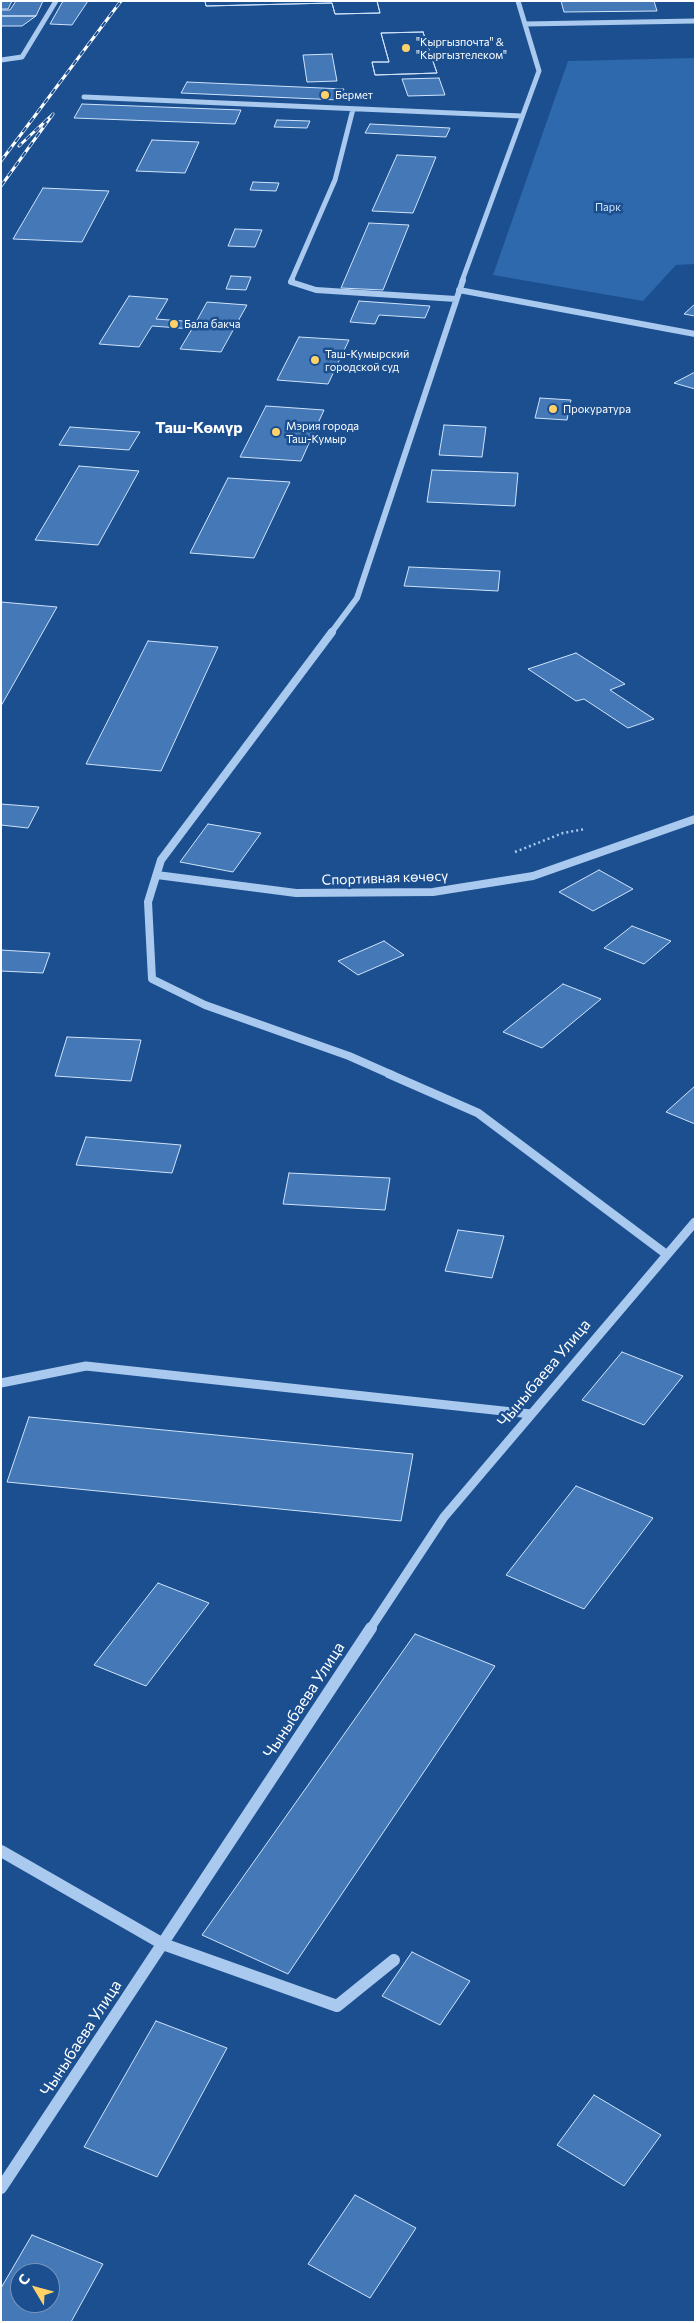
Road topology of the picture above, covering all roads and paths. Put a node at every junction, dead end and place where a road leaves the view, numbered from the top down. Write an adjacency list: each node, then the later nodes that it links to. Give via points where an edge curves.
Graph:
1 (56, 1): 5 (street, via 22,57)
2 (518, 1): 4 (street)
3 (695, 21): 4 (street)
4 (525, 24): 8 (street, via 539,71)
5 (1, 60)
6 (84, 97): 7 (street)
7 (353, 108): 8 (street); 10 (street, via 335,180 291,282 316,290)
8 (522, 116): 9 (street)
9 (459, 290): 10 (street); 11 (street)
10 (456, 299): 13 (street, via 357,598 161,860)
11 (695, 334)
12 (695, 819): 13 (street, Спортивная көчөсү, via 533,876 433,892 296,893)
13 (157, 875): 17 (street, via 148,902 152,979 204,1006 349,1056 478,1113)
14 (695, 1222): 15 (street, Чыныбаева Улица)
15 (683, 1237): 16 (street); 17 (street, Чыныбаева Улица)
16 (695, 1238)
17 (666, 1254): 19 (street, Чыныбаева Улица)
18 (1, 1383): 19 (street, via 86,1366)
19 (530, 1414): 21 (street, Чыныбаева Улица, via 444,1517)
20 (1, 1851): 21 (lane)
21 (163, 1944): 22 (lane, via 337,2006); 23 (street, Чыныбаева Улица)
22 (394, 1960)
23 (1, 2188)

